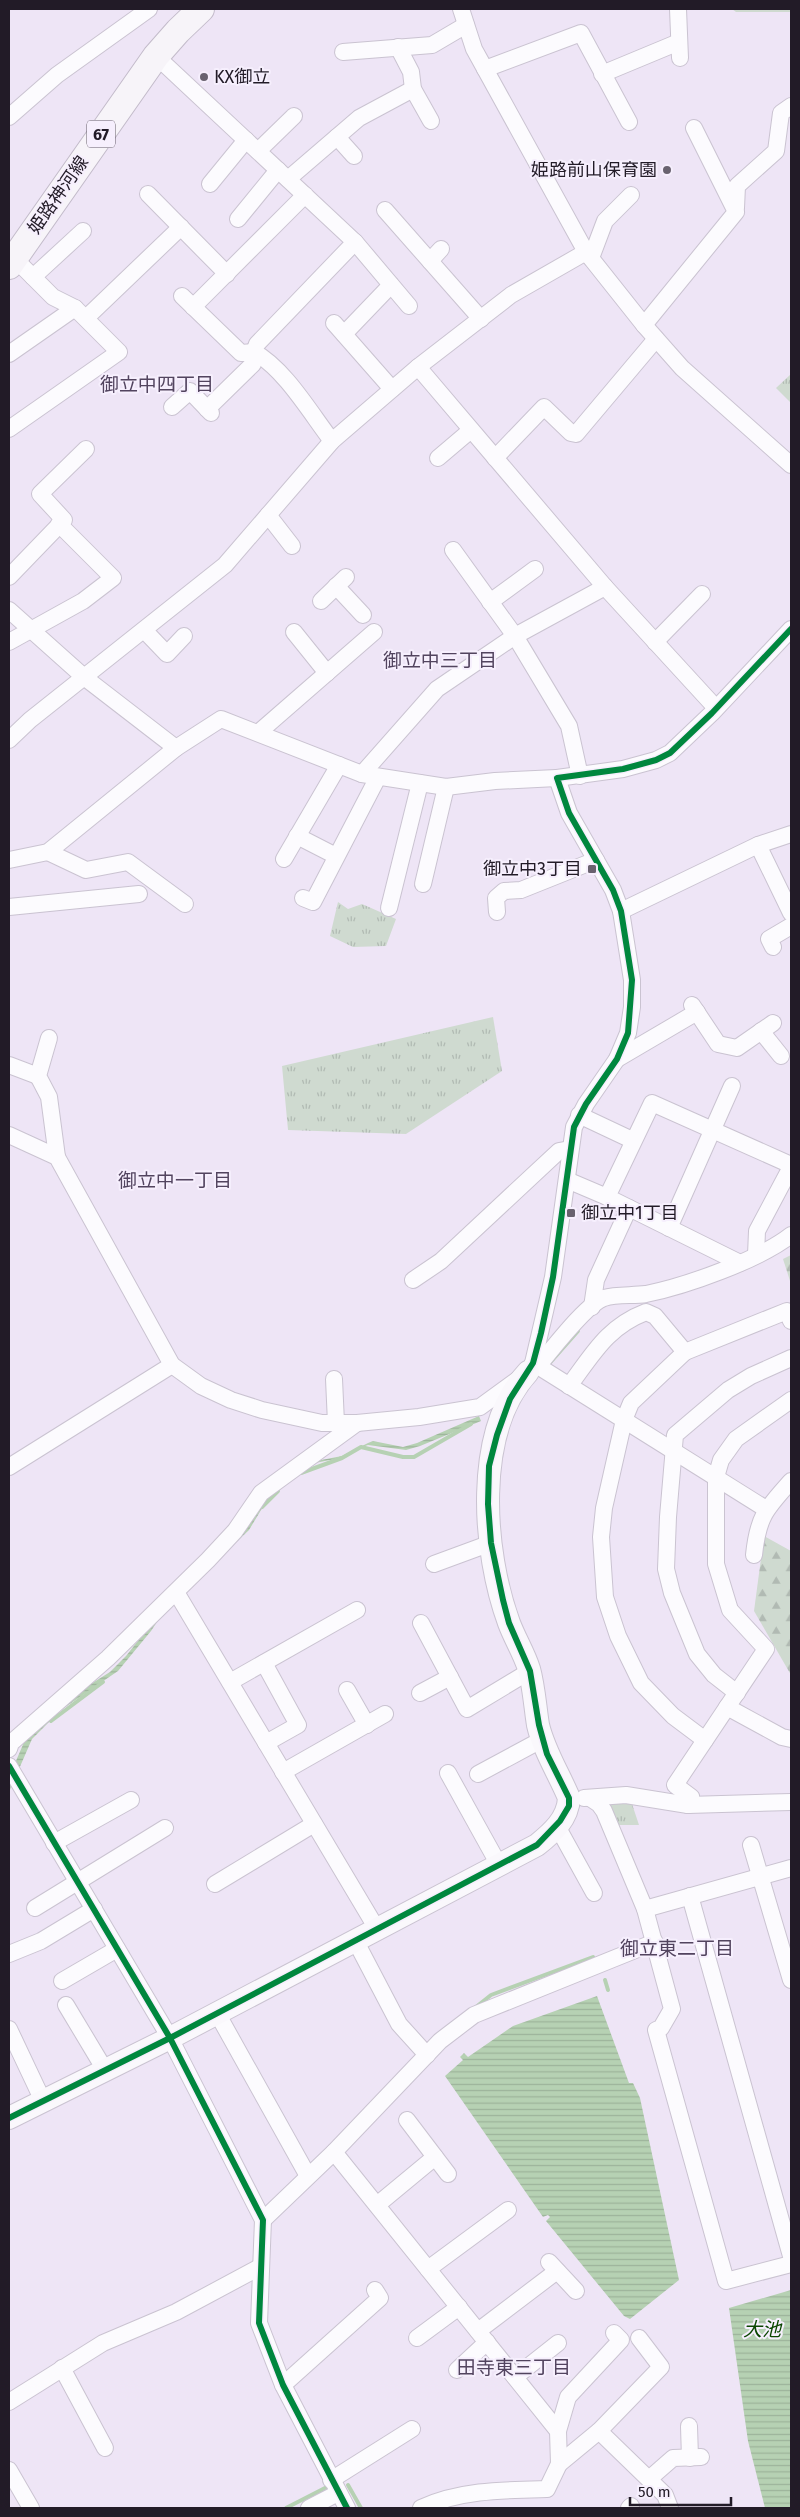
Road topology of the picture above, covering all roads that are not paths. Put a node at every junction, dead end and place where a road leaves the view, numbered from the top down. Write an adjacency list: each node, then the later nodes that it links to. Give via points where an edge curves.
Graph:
1 (148, 9): 14 (street, via 56,75)
2 (201, 9): 8 (main road, 姫路神河線 / 67)
3 (461, 9): 5 (street)
4 (678, 9): 10 (street, via 679,50)
5 (466, 25): 6 (street, via 432,45); 9 (street)
6 (398, 47): 7 (street); 11 (street, via 411,72)
7 (343, 52)
8 (156, 56): 19 (street); 36 (main road, 姫路神河線 / 67)
9 (485, 69): 10 (street, via 581,33); 34 (street)
10 (602, 74): 16 (street)
11 (413, 89): 15 (street); 18 (street, via 359,118)
12 (791, 106): 28 (street, via 781,113 776,151 737,186)
13 (294, 116): 20 (street)
14 (9, 117)
15 (432, 121)
16 (630, 122)
17 (694, 128): 28 (street)
18 (337, 137): 21 (street); 22 (street)
19 (246, 140): 20 (street); 23 (street)
20 (258, 152): 22 (street)
21 (354, 156)
22 (283, 174): 25 (street); 29 (street)
23 (210, 184)
24 (148, 194): 30 (street)
25 (305, 195): 32 (street); 37 (street)
26 (631, 195): 34 (street, via 605,222)
27 (385, 210): 35 (street)
28 (736, 212): 43 (street)
29 (238, 219)
30 (181, 227): 37 (street); 41 (street)
31 (83, 231): 38 (street)
32 (356, 242): 39 (street); 45 (street, via 257,344)
33 (442, 249): 35 (street)
34 (589, 255): 42 (street, via 511,295); 43 (street)
35 (430, 261): 42 (street)
36 (11, 262): 38 (street)
37 (227, 274): 45 (street, via 187,302 240,353)
38 (34, 277): 41 (street, via 53,297)
39 (391, 285): 40 (street); 48 (street, via 338,329)
40 (409, 306)
41 (80, 313): 46 (street); 50 (street, via 119,352)
42 (481, 319): 47 (street)
43 (644, 325): 44 (street)
44 (656, 339): 55 (street, via 576,434 544,407); 56 (street, via 682,368)
45 (254, 352): 49 (street, via 253,364 209,411 190,390); 52 (street, via 286,381)
46 (9, 354)
47 (418, 367): 48 (street); 51 (street)
48 (392, 389): 52 (street)
49 (172, 407)
50 (9, 429)
51 (471, 430): 54 (street); 55 (street)
52 (332, 441): 57 (street)
53 (86, 449): 58 (street, via 40,494 64,520)
54 (438, 458)
55 (495, 458): 63 (street)
56 (791, 465)
57 (268, 515): 59 (street); 71 (street, via 225,565)
58 (59, 524): 62 (street); 69 (street, via 113,578 83,601)
59 (292, 546)
60 (453, 550): 65 (street)
61 (535, 569): 65 (street)
62 (9, 577)
63 (605, 587): 75 (street); 77 (street)
64 (321, 601): 68 (street, via 341,582)
65 (490, 602): 75 (street)
66 (700, 603): 77 (street)
67 (9, 610): 69 (street)
68 (363, 615)
69 (30, 629): 76 (street); 79 (street)
70 (791, 629): 80 (street)
71 (144, 630): 74 (street, via 167,654); 79 (street)
72 (294, 632): 78 (street)
73 (374, 632): 78 (street)
74 (184, 636)
75 (514, 636): 85 (street, via 438,689); 86 (street, via 569,726)
76 (9, 642)
77 (655, 642): 80 (street)
78 (327, 673): 81 (street)
79 (84, 677): 82 (street); 83 (street)
80 (716, 708): 86 (street, via 670,753 656,760)
81 (258, 733): 83 (street, via 221,719); 84 (street)
82 (9, 740)
83 (176, 748): 93 (street)
84 (339, 765): 85 (street); 91 (street)
85 (370, 776): 88 (street); 94 (street)
86 (580, 776): 87 (street)
87 (557, 778): 89 (street); 97 (street, via 569,813)
88 (420, 783): 89 (street); 103 (street)
89 (446, 787): 98 (street)
90 (791, 834): 92 (street)
91 (297, 836): 94 (street); 95 (street)
92 (758, 845): 104 (street); 106 (street)
93 (48, 852): 96 (street); 101 (street, via 86,870 128,862)
94 (336, 856): 100 (street, via 313,902)
95 (284, 859)
96 (9, 860)
97 (596, 860): 104 (street); 105 (street, via 521,890 504,891 496,898)
98 (423, 884)
99 (139, 894): 102 (street)
100 (303, 898)
101 (185, 904)
102 (9, 907)
103 (389, 908)
104 (622, 911): 111 (street, via 630,961 632,1007 628,1033)
105 (497, 912)
106 (791, 913)
107 (791, 926): 108 (street, via 769,939)
108 (773, 947)
109 (49, 1038): 113 (street)
110 (781, 1056): 111 (street, via 767,1027 738,1048 718,1044 695,1008)
111 (617, 1059): 115 (street)
112 (9, 1065): 113 (street)
113 (38, 1076): 120 (street, via 49,1096)
114 (732, 1086): 116 (street)
115 (579, 1115): 118 (street); 119 (street)
116 (712, 1130): 118 (street, via 652,1102); 121 (street); 125 (street)
117 (9, 1136): 120 (street)
118 (632, 1140): 123 (street)
119 (570, 1150): 122 (street); 129 (street, via 559,1151 442,1261)
120 (57, 1157): 134 (street)
121 (791, 1166): 127 (street, via 757,1231)
122 (566, 1180): 123 (street); 135 (street)
123 (607, 1198): 124 (street)
124 (629, 1208): 125 (street); 130 (street, via 596,1280)
125 (668, 1228): 128 (street)
126 (791, 1235): 127 (street)
127 (756, 1255): 128 (street)
128 (740, 1263): 130 (street, via 646,1294 603,1298)
129 (413, 1280)
130 (592, 1307): 135 (street)
131 (791, 1321): 132 (street, via 787,1311)
132 (685, 1352): 137 (street, via 655,1316 646,1312 626,1320 606,1336); 139 (street, via 631,1403)
133 (791, 1358): 142 (street, via 728,1390 675,1435)
134 (172, 1365): 140 (street, via 201,1386 231,1400 262,1410); 143 (street)
135 (536, 1368): 137 (street); 141 (street, via 480,1407); 147 (street, via 510,1399 492,1451 488,1487)
136 (334, 1379): 140 (street)
137 (569, 1386): 139 (street)
138 (791, 1400): 144 (street, via 736,1439 721,1460)
139 (624, 1420): 142 (street); 165 (street, via 604,1508 602,1537 606,1597 618,1636 642,1683 673,1716)
140 (336, 1423): 141 (street)
141 (356, 1423): 150 (street, via 261,1493 235,1532)
142 (674, 1450): 144 (street); 159 (street, via 666,1569 672,1593 697,1654 714,1675)
143 (9, 1467)
144 (716, 1477): 146 (street); 159 (street, via 716,1564 730,1610 766,1649)
145 (791, 1481): 146 (street)
146 (766, 1509): 148 (street, via 756,1529)
147 (491, 1543): 149 (street); 154 (street, via 509,1623)
148 (754, 1555)
149 (434, 1564)
150 (179, 1596): 156 (street); 167 (street)
151 (358, 1610): 153 (street)
152 (421, 1623): 155 (street)
153 (264, 1663): 156 (street); 166 (street, via 298,1725)
154 (530, 1671): 155 (street, via 467,1708); 163 (street)
155 (450, 1677): 158 (street)
156 (230, 1682): 166 (street)
157 (347, 1690): 162 (street)
158 (420, 1693)
159 (737, 1693): 160 (street)
160 (727, 1708): 164 (street); 165 (street)
161 (385, 1714): 162 (street)
162 (367, 1725): 169 (street)
163 (543, 1739): 171 (street); 172 (street, via 547,1754)
164 (791, 1739)
165 (705, 1740): 175 (street, via 675,1785 691,1797)
166 (266, 1743): 169 (street)
167 (9, 1744)
168 (9, 1766): 179 (street)
169 (283, 1772): 176 (street)
170 (448, 1773): 181 (street)
171 (478, 1774)
172 (580, 1798): 175 (street, via 626,1795); 177 (street); 190 (street, via 599,1804 604,1812)
173 (131, 1800): 179 (street)
174 (791, 1802): 175 (street)
175 (688, 1805)
176 (314, 1824): 185 (street); 191 (street)
177 (557, 1826): 181 (street, via 537,1845); 186 (street)
178 (165, 1828): 184 (street)
179 (54, 1843): 184 (street)
180 (751, 1845): 183 (street)
181 (499, 1865): 191 (street)
182 (791, 1868): 183 (street)
183 (759, 1877): 187 (street); 196 (street)
184 (77, 1882): 188 (street); 189 (street)
185 (215, 1884)
186 (594, 1893)
187 (690, 1896): 190 (street); 214 (street)
188 (34, 1908)
189 (94, 1909): 194 (street); 195 (street, via 41,1941)
190 (645, 1909): 193 (street)
191 (377, 1929): 192 (street)
192 (355, 1940): 199 (street); 202 (street, via 399,2024)
193 (655, 1942): 202 (street, via 474,2015); 215 (street, via 672,2009 661,2028 656,2030 726,2281)
194 (117, 1948): 197 (street); 201 (street)
195 (9, 1954)
196 (791, 1980)
197 (62, 1981)
198 (74, 2010): 203 (street)
199 (217, 2013): 201 (street); 210 (street)
200 (9, 2029): 204 (street)
201 (170, 2038): 203 (street); 213 (street)
202 (427, 2055): 207 (street)
203 (104, 2070): 204 (street)
204 (43, 2101): 205 (street)
205 (9, 2118)
206 (407, 2120): 208 (street)
207 (334, 2152): 210 (street); 211 (street)
208 (435, 2157): 209 (street); 211 (street)
209 (448, 2174)
210 (308, 2176): 213 (street)
211 (377, 2205): 217 (street)
212 (508, 2210): 217 (street)
213 (263, 2220): 216 (street)
214 (791, 2256)
215 (791, 2264)
216 (260, 2267): 226 (street, via 176,2312 103,2342); 229 (street, via 259,2324)
217 (428, 2269): 220 (street)
218 (374, 2290): 229 (street, via 380,2298 341,2324)
219 (576, 2291): 222 (street, via 553,2266)
220 (459, 2307): 222 (street); 223 (street)
221 (614, 2334): 233 (street, via 621,2340 568,2397)
222 (482, 2336): 227 (street); 228 (street)
223 (417, 2338)
224 (639, 2338): 234 (street, via 661,2367)
225 (558, 2343): 228 (street)
226 (62, 2368): 230 (street); 235 (street, via 97,2421)
227 (457, 2370)
228 (516, 2377): 233 (street)
229 (283, 2385): 239 (street)
230 (9, 2402)
231 (689, 2426): 238 (street, via 696,2457 673,2458)
232 (412, 2429): 239 (street)
233 (558, 2431): 236 (street)
234 (599, 2431): 236 (street); 238 (street)
235 (105, 2448)
236 (559, 2464): 243 (street, via 547,2488 452,2497)
237 (9, 2470): 240 (street)
238 (650, 2479): 244 (street, via 665,2495)
239 (334, 2487): 241 (street); 242 (street)
240 (31, 2508)
241 (309, 2508)
242 (347, 2508)
243 (421, 2508)
244 (670, 2508)

